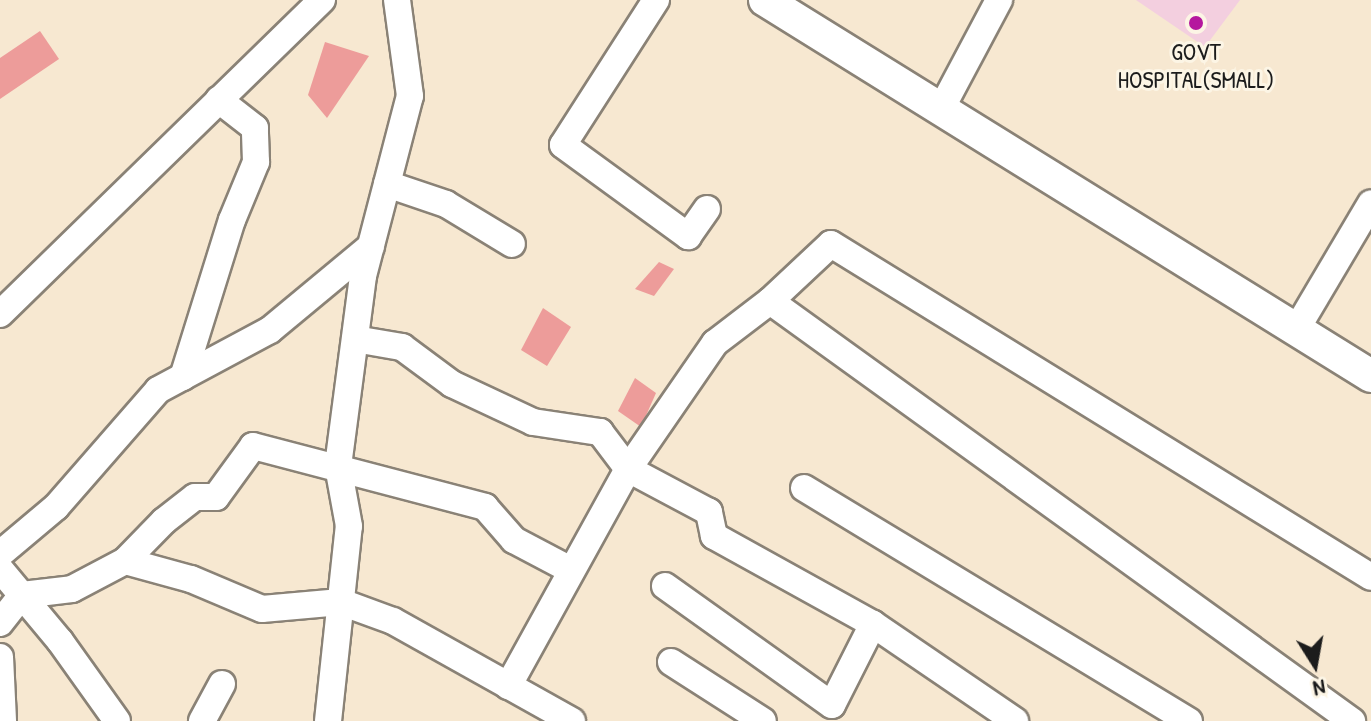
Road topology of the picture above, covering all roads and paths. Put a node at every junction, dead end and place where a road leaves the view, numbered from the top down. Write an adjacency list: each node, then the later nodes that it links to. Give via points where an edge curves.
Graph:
1 (322, 0): 6 (street)
2 (397, 0): 8 (street, via 410,96)
3 (656, 0): 10 (street, via 563,145 688,236)
4 (765, 0): 7 (main road)
5 (999, 0): 7 (street)
6 (219, 100): 14 (street); 18 (street, via 255,128 256,162 232,220)
7 (940, 111): 15 (main road)
8 (387, 184): 11 (street, via 446,204); 12 (street)
9 (1371, 203): 15 (street)
10 (707, 209)
11 (512, 244)
12 (371, 246): 16 (street); 18 (street, via 270,330)
13 (770, 301): 20 (street, via 715,343); 26 (street, via 831,244); 45 (street)
14 (0, 314)
15 (1296, 330): 17 (main road)
16 (355, 339): 19 (street); 20 (street, via 402,347 452,384 533,422 600,432)
17 (1371, 376)
18 (183, 377): 22 (street, via 158,390 56,507)
19 (338, 466): 23 (street, via 253,446 216,497 195,497); 25 (street, via 485,507 514,540); 29 (street, via 349,526)
20 (628, 469): 25 (street); 31 (street, via 709,512 714,536)
21 (804, 488): 44 (street)
22 (0, 554)
23 (125, 561): 28 (street, via 72,589); 29 (street, via 191,579 262,609)
24 (0, 569): 28 (street)
25 (571, 570): 35 (street)
26 (1371, 577)
27 (665, 586): 31 (street, via 832,705)
28 (22, 595): 30 (street); 37 (street)
29 (341, 602): 35 (street, via 393,621); 39 (street)
30 (0, 623)
31 (873, 624): 43 (street)
32 (0, 657): 36 (street)
33 (671, 662): 42 (street)
34 (222, 684): 38 (street)
35 (511, 687): 40 (street); 41 (street)
36 (3, 721)
37 (117, 721)
38 (202, 721)
39 (328, 721)
40 (534, 721)
41 (572, 721)
42 (763, 721)
43 (1015, 721)
44 (1189, 721)
45 (1352, 721)

